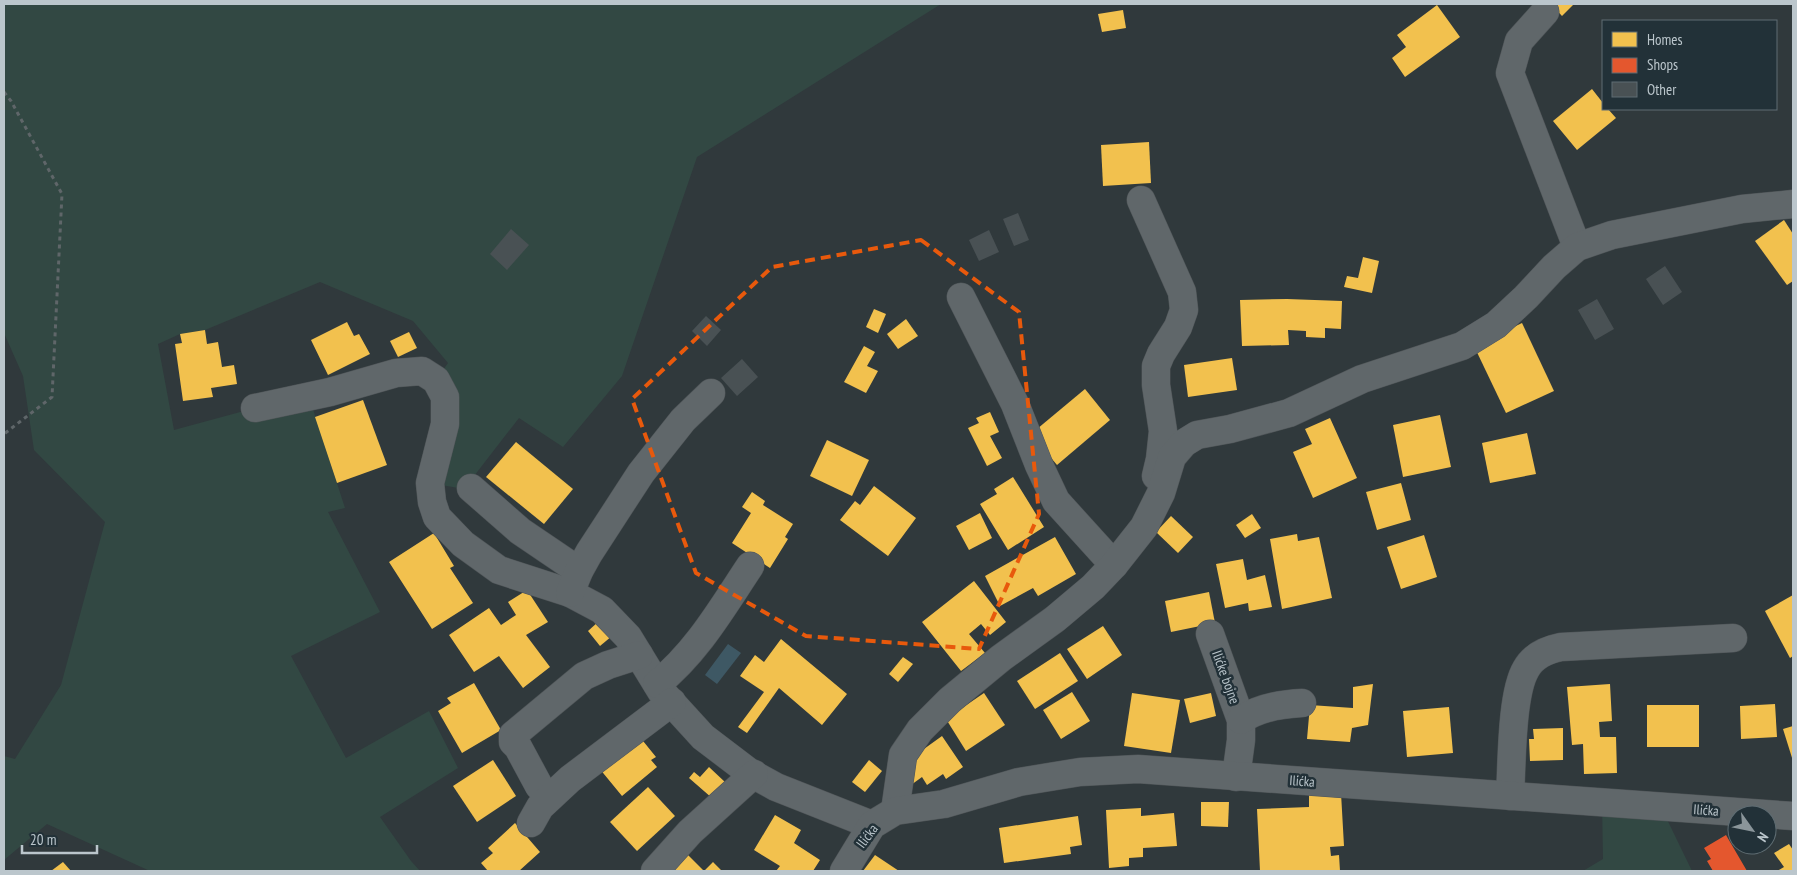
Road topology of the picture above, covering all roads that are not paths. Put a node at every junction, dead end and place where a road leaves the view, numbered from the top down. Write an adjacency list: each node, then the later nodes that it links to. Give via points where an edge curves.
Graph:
1 (1545, 12): 4 (street, via 1519,41 1510,73)
2 (1141, 200): 9 (street, via 1182,292 1184,310 1156,366 1162,430 1160,459)
3 (1793, 204): 4 (street, via 1742,209 1612,235)
4 (1577, 247): 9 (street, via 1496,325 1462,346 1362,379 1290,413 1197,435 1184,443 1172,457 1161,494)
5 (961, 297): 10 (street, via 1016,404 1056,501)
6 (712, 392): 12 (street, via 683,420 641,474)
7 (255, 408): 12 (street, via 330,392 396,373 422,371 436,380 445,397 445,424 430,483 432,502 438,516 463,544 498,570)
8 (471, 488): 12 (street)
9 (1144, 527): 10 (street)
10 (1114, 565): 24 (street, via 1055,619 950,700 920,730 903,755)
11 (750, 566): 16 (street, via 675,669)
12 (574, 582): 15 (street, via 628,636)
13 (1210, 634): 18 (street, Ilićke bojne)
14 (1733, 638): 22 (street, via 1561,647 1540,654 1532,660 1522,678 1516,710)
15 (639, 655): 16 (street); 21 (street, via 584,676 513,735 513,742)
16 (664, 693): 19 (street, via 703,737); 25 (street, via 540,807)
17 (1302, 704): 18 (street, Ilićke bojne, via 1285,704 1251,712)
18 (1241, 720): 20 (street, Ilićke bojne)
19 (754, 774): 24 (street, via 776,787); 26 (street, via 690,832)
20 (1236, 776): 22 (street, Ilićka); 24 (street, Ilićka, via 1138,769 1080,772 1019,782)
21 (539, 786)
22 (1510, 796): 23 (street, Ilićka)
23 (1793, 816)
24 (884, 818): 27 (street, Ilićka)
25 (531, 823)
26 (655, 871)
27 (844, 871)

